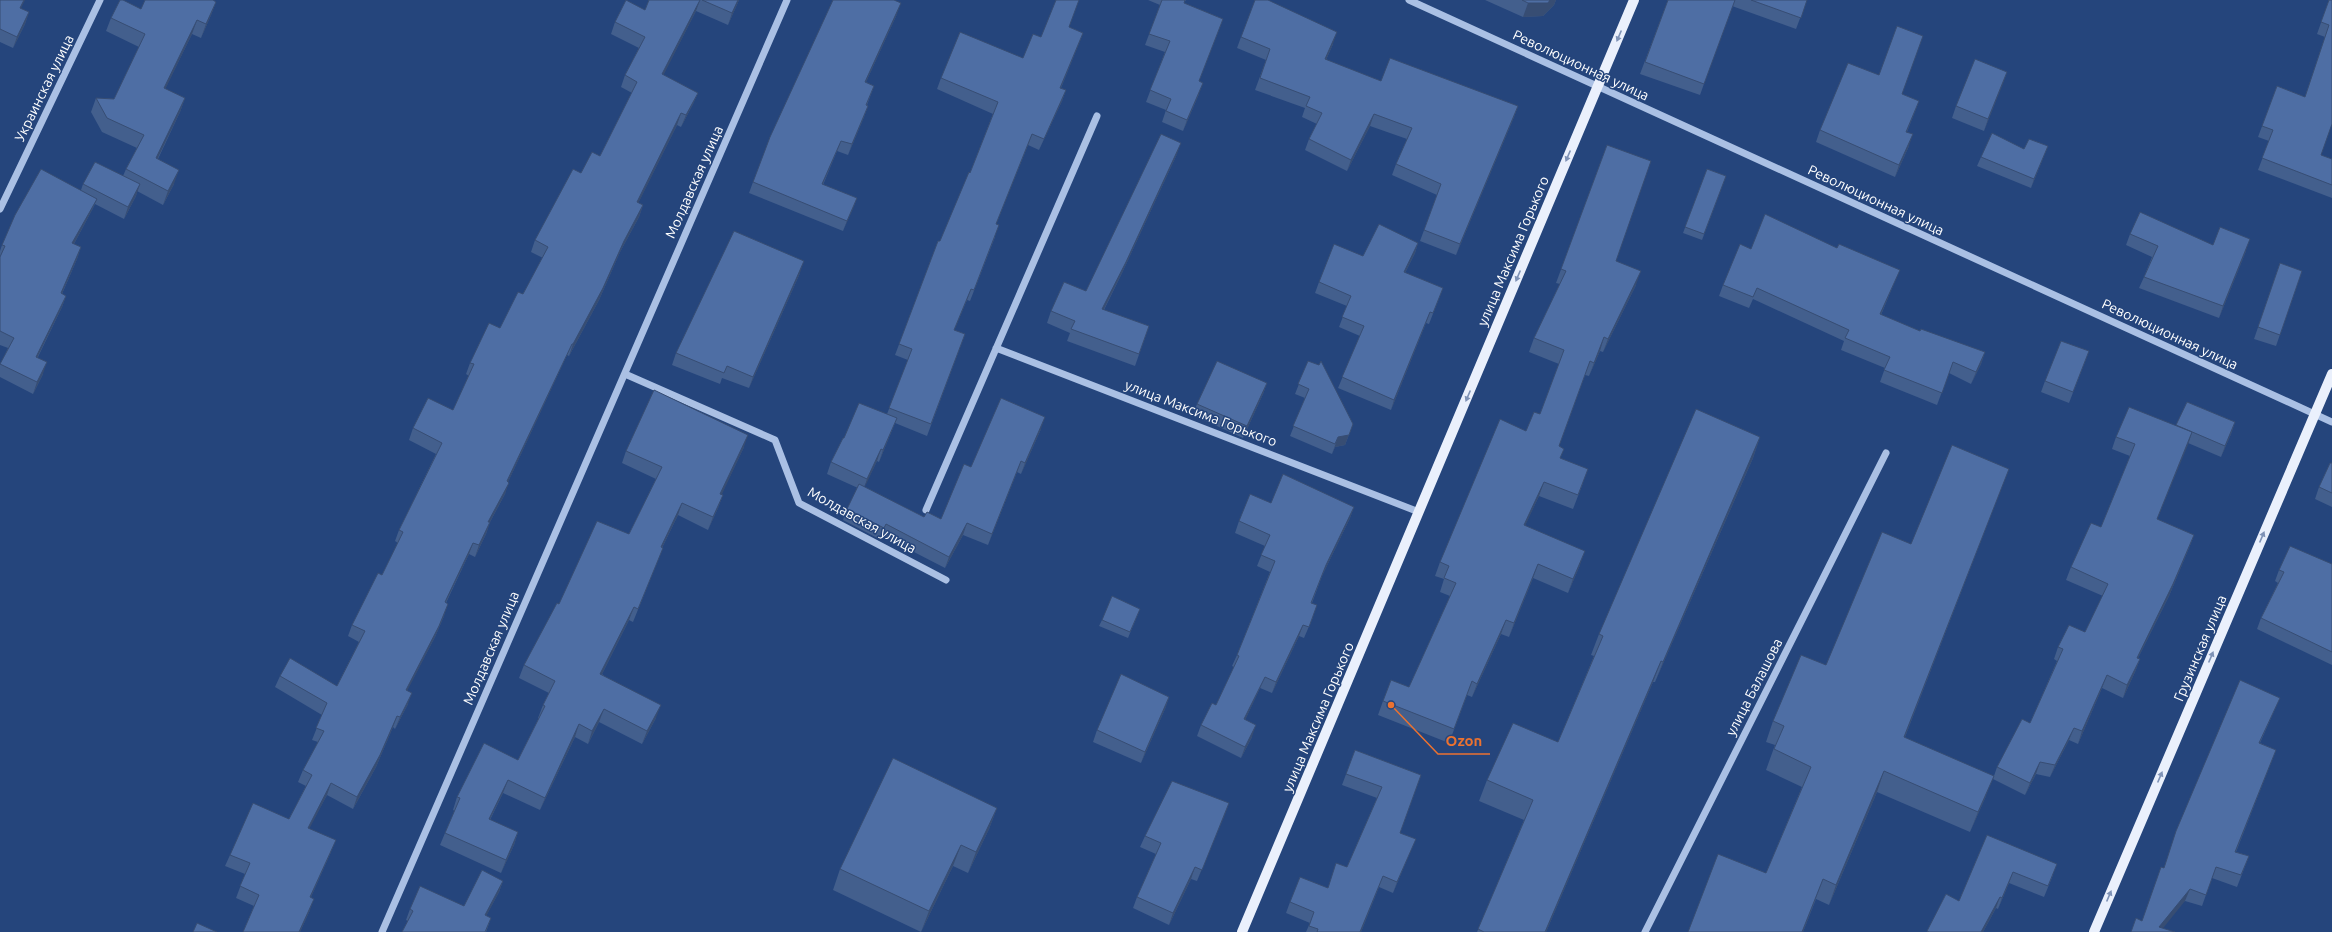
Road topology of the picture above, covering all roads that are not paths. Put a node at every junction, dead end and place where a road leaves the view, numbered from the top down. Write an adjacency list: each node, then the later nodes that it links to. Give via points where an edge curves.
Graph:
1 (100, 0): 7 (street, Украинская улица)
2 (787, 0): 9 (street, Молдавская улица)
3 (1409, 0): 5 (street, Революционная улица)
4 (1634, 0): 5 (main road, улица Максима Горького, one-way to 5)
5 (1598, 86): 11 (street, Революционная улица); 15 (main road, улица Максима Горького, one-way to 15)
6 (1097, 116): 8 (street)
7 (0, 209)
8 (996, 348): 14 (street); 15 (street, улица Максима Горького)
9 (625, 374): 16 (street, Молдавская улица, via 775,440 799,503); 17 (street, Молдавская улица)
10 (2332, 374): 11 (main road, Грузинская улица)
11 (2315, 415): 12 (street, Революционная улица); 20 (main road, Грузинская улица, one-way to 11)
12 (2332, 422)
13 (1886, 453): 19 (street, улица Балашова)
14 (926, 510)
15 (1419, 512): 18 (main road, улица Максима Горького)
16 (946, 580)
17 (382, 932)
18 (1242, 932)
19 (1645, 932)
20 (2094, 932)

